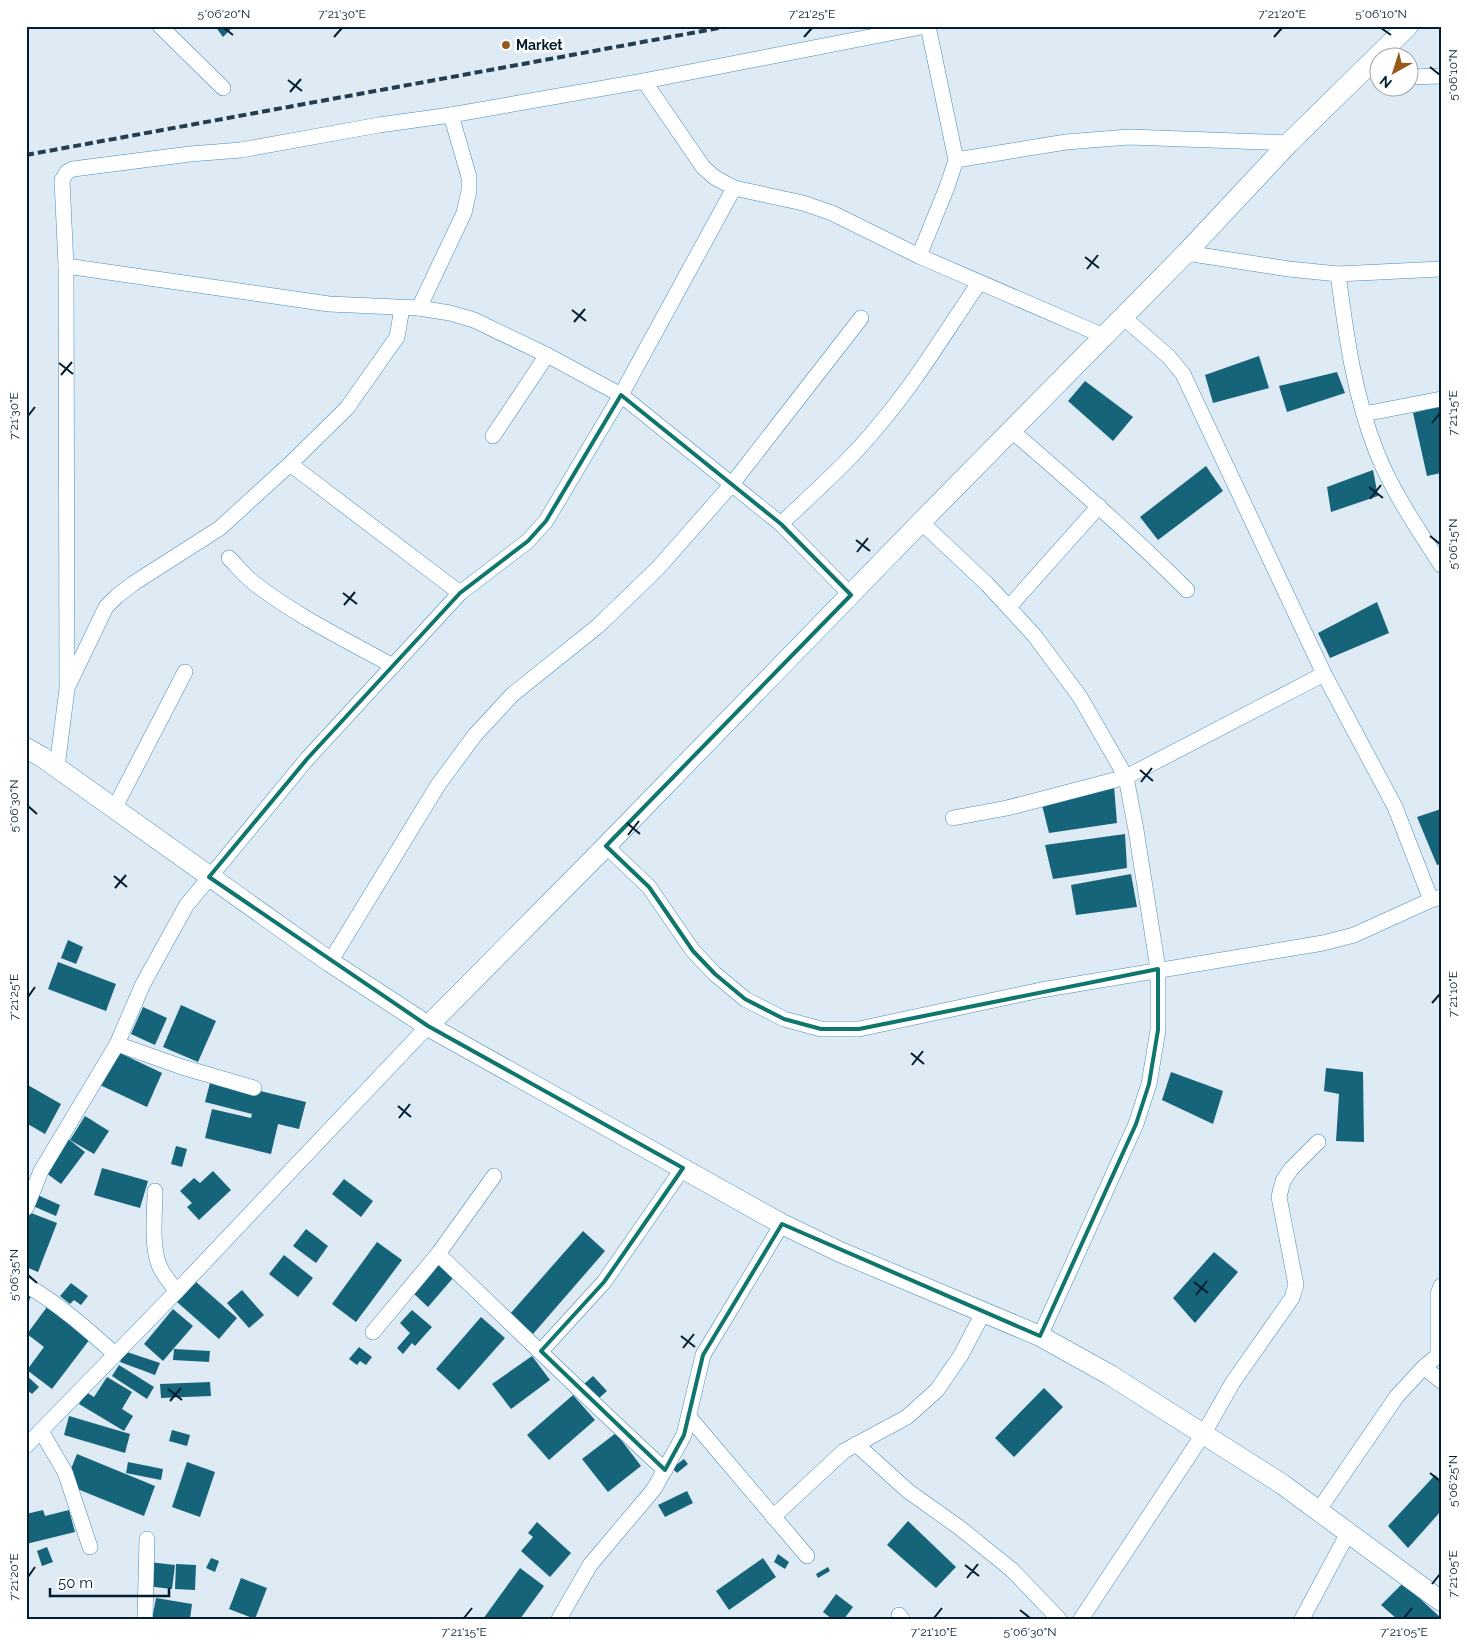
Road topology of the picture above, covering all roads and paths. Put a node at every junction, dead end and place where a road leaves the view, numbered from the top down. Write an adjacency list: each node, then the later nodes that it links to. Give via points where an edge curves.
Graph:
1 (160, 26): 9 (street)
2 (927, 26): 8 (street); 12 (street)
3 (1408, 26): 4 (street)
4 (1388, 48)
5 (1370, 67): 11 (street)
6 (1441, 76): 7 (street)
7 (1420, 77)
8 (644, 81): 10 (street); 13 (street, via 703,167)
9 (223, 88)
10 (451, 115): 16 (street, via 240,150 73,169 62,180); 21 (street, via 469,177 469,191 464,212)
11 (1289, 143): 12 (street, via 1129,138 1066,142); 14 (street)
12 (956, 160): 15 (street)
13 (734, 188): 15 (street, via 803,203 832,213); 26 (street)
14 (1186, 253): 18 (street); 22 (street)
15 (918, 256): 19 (street)
16 (66, 266): 20 (street, via 329,304); 45 (street)
17 (1441, 269): 18 (street)
18 (1338, 274): 28 (street, via 1349,352)
19 (979, 283): 24 (street); 35 (street, via 877,428)
20 (402, 308): 21 (street); 31 (street, via 397,336 376,368 347,408)
21 (419, 308): 25 (street, via 474,320)
22 (1123, 317): 24 (street); 44 (street, via 1168,356 1183,374)
23 (861, 318): 32 (street)
24 (1104, 336): 29 (street)
25 (547, 355): 26 (street); 30 (street)
26 (621, 395): 32 (street); 39 (street, via 546,521 528,541)
27 (1441, 399): 28 (street)
28 (1364, 414): 37 (street, via 1394,489)
29 (1011, 430): 33 (street); 34 (street)
30 (493, 436)
31 (290, 464): 39 (street); 45 (street, via 220,528 134,583 106,607)
32 (732, 484): 35 (street); 54 (street, via 646,580 598,626 512,695 475,735 438,785)
33 (1099, 506): 38 (street); 41 (street)
34 (920, 522): 40 (street); 41 (street)
35 (781, 524): 40 (street)
36 (229, 558): 42 (street, via 252,582 277,599)
37 (1441, 565)
38 (1187, 590)
39 (460, 593): 42 (street)
40 (851, 595): 51 (street)
41 (1009, 607): 48 (street, via 1080,697)
42 (392, 666): 52 (street, via 307,759)
43 (185, 672): 49 (street)
44 (1324, 674): 48 (street); 53 (street, via 1395,807)
45 (67, 689): 47 (street)
46 (26, 748): 47 (street)
47 (57, 767): 49 (street)
48 (1126, 777): 50 (street, via 1007,808); 55 (street)
49 (114, 809): 52 (street)
50 (953, 818)
51 (606, 846): 55 (street, via 649,887 694,952 715,974 745,998 776,1015 821,1029 859,1030 1041,990); 56 (street)
52 (209, 877): 54 (street); 57 (street, via 186,906 166,940)
53 (1436, 898): 55 (street, via 1354,935 1323,943)
54 (330, 962): 56 (street)
55 (1158, 969): 71 (street, via 1158,1030 1149,1084 1136,1124)
56 (428, 1026): 60 (street); 68 (street)
57 (117, 1044): 58 (street); 63 (street, via 41,1171)
58 (254, 1088)
59 (1318, 1142): 78 (street, via 1290,1169 1279,1197 1296,1286 1292,1298 1233,1382)
60 (683, 1168): 64 (street); 72 (street, via 604,1282)
61 (494, 1176): 65 (street)
62 (155, 1191): 68 (street, via 158,1264)
63 (26, 1208)
64 (782, 1224): 69 (street); 77 (street, via 703,1356)
65 (438, 1254): 70 (street); 72 (street)
66 (26, 1285): 73 (street, via 40,1292)
67 (1441, 1286): 74 (street, via 1438,1294)
68 (177, 1291): 73 (street)
69 (983, 1313): 71 (street); 80 (street, via 961,1355 937,1390 907,1417)
70 (373, 1332)
71 (1040, 1336): 78 (street)
72 (541, 1351): 81 (street)
73 (115, 1354): 79 (street)
74 (1440, 1354): 75 (street)
75 (1424, 1367): 76 (street); 82 (street, via 1398,1396)
76 (1441, 1381)
77 (689, 1417): 81 (street, via 681,1443); 83 (street)
78 (1204, 1434): 82 (street); 92 (street)
79 (31, 1439): 86 (street, via 65,1472)
80 (856, 1444): 83 (street, via 844,1451); 91 (street, via 908,1491 1012,1570)
81 (665, 1470): 90 (street, via 654,1489 590,1566)
82 (1318, 1511): 84 (street)
83 (773, 1517): 87 (street)
84 (1348, 1533): 88 (street); 93 (street)
85 (147, 1539): 89 (street)
86 (90, 1547)
87 (807, 1556)
88 (1441, 1601)
89 (145, 1619)
90 (559, 1619)
91 (1059, 1619)
92 (1081, 1619)
93 (1302, 1619)

